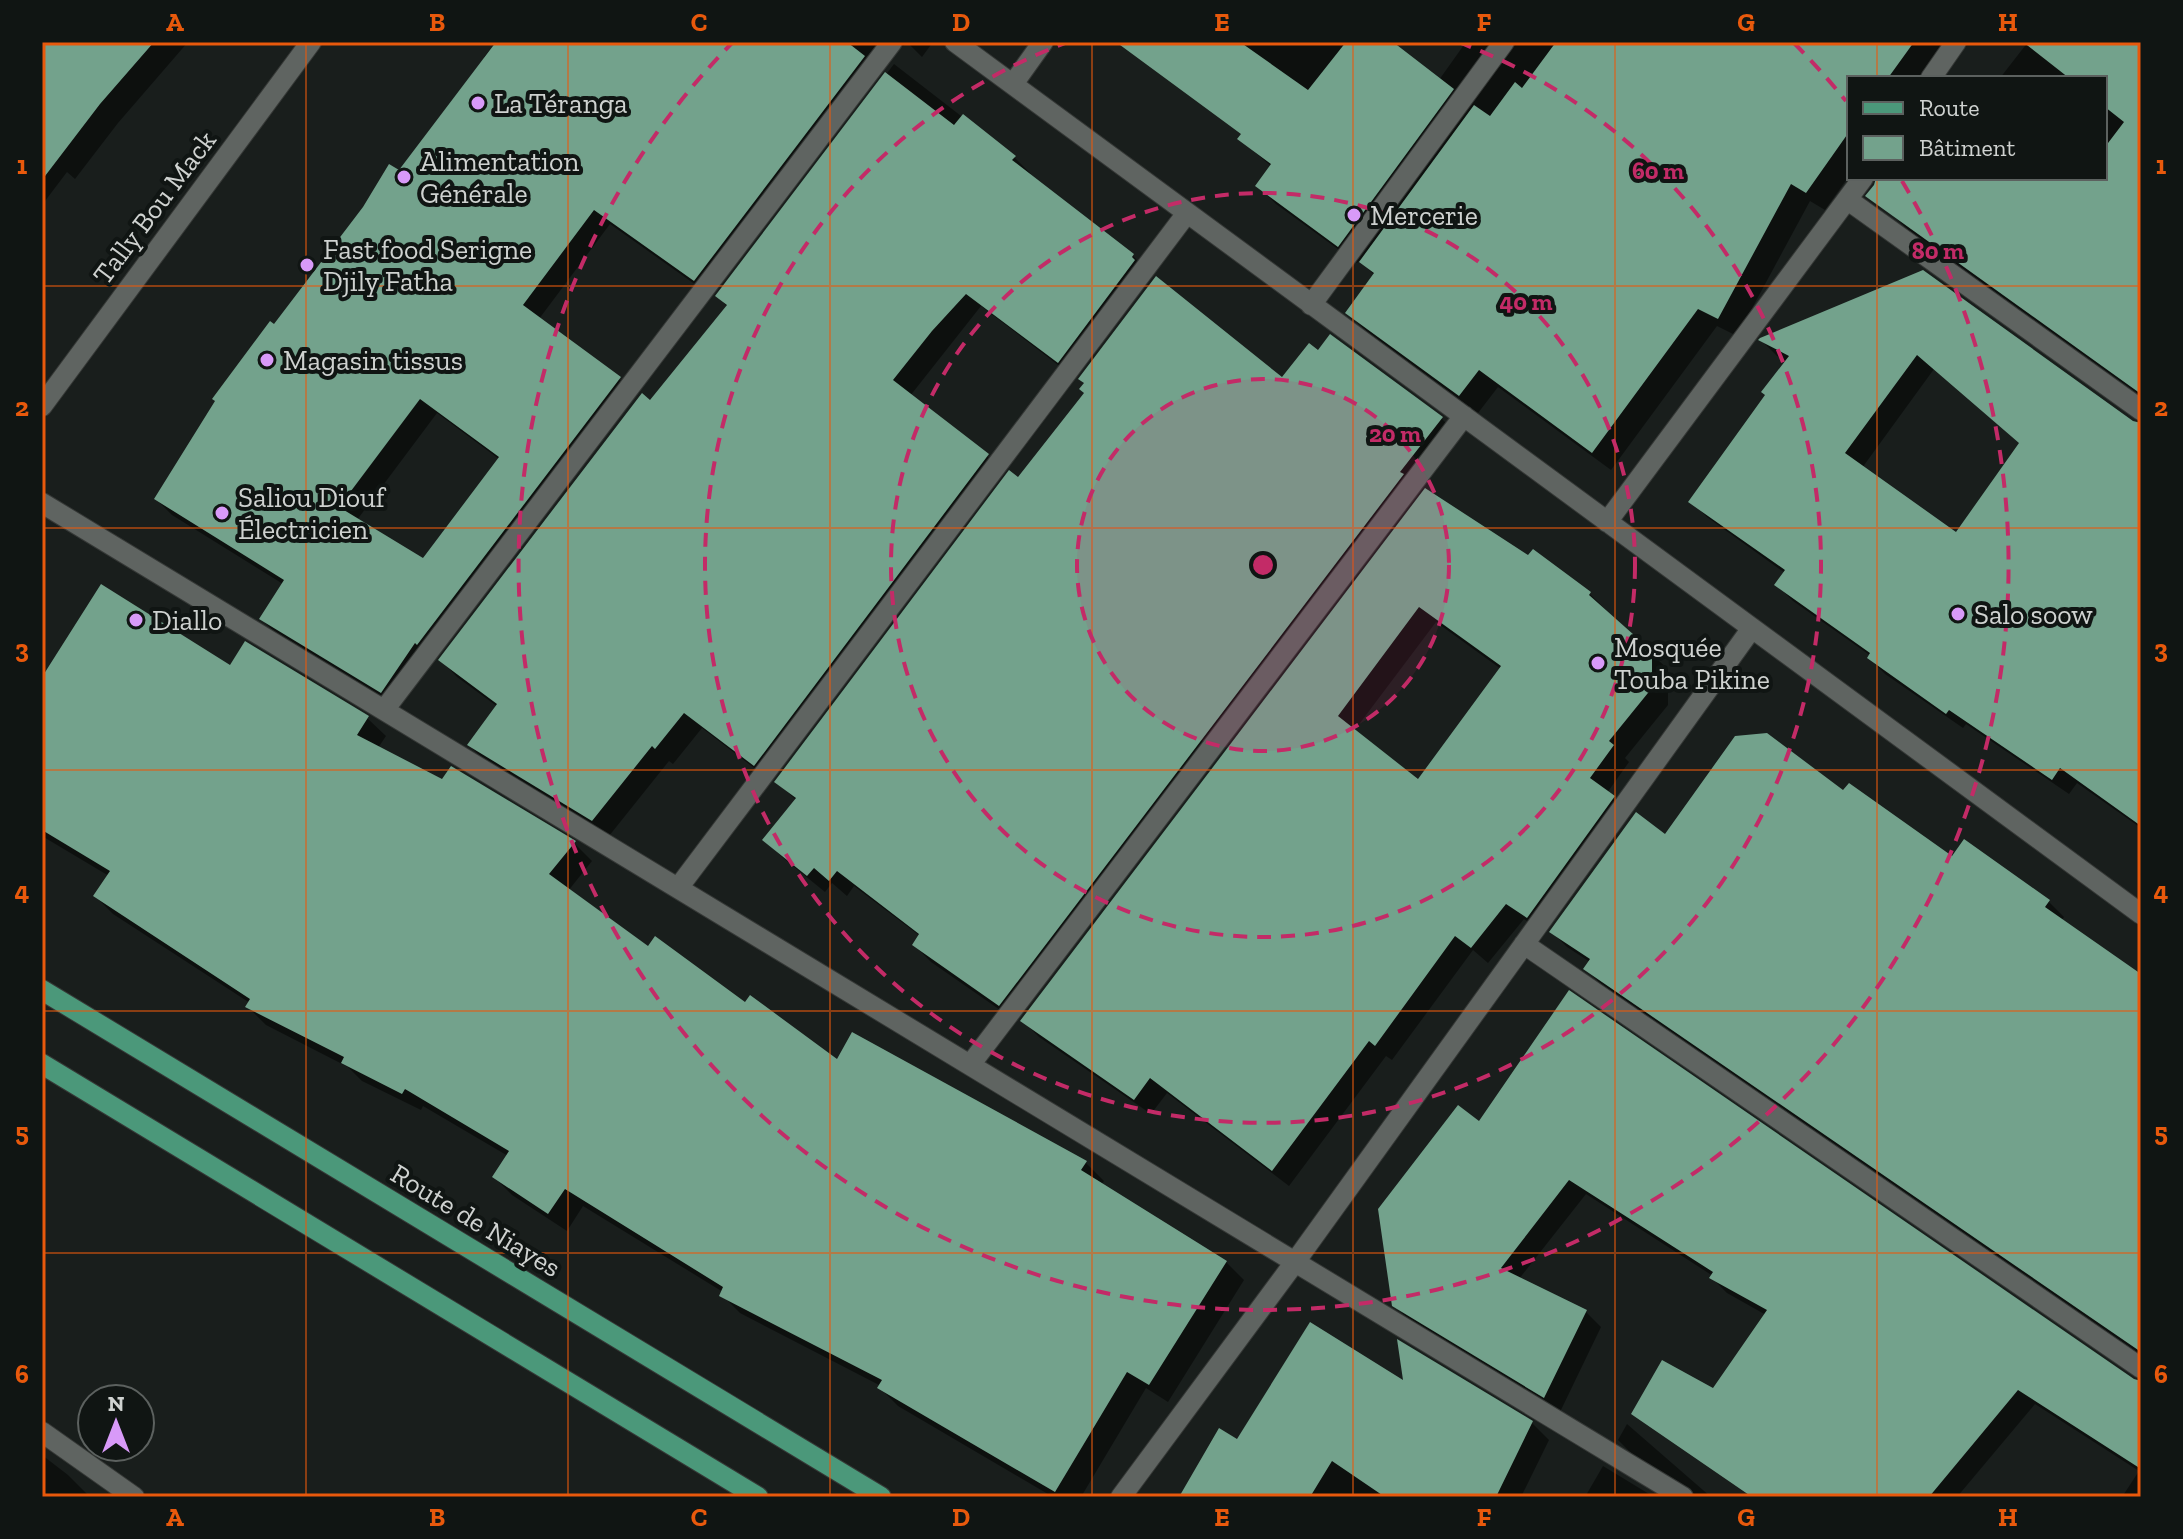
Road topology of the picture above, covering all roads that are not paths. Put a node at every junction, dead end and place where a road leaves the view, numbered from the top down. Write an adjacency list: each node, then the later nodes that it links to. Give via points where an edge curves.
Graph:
1 (311, 42): 13 (street, Tally Bou Mack)
2 (892, 42): 19 (street)
3 (955, 42): 8 (street)
4 (1043, 42): 8 (street)
5 (1504, 42): 12 (street)
6 (1956, 42): 7 (street)
7 (1932, 76)
8 (1013, 84): 11 (street)
9 (1862, 180): 10 (street)
10 (1848, 200): 14 (street); 17 (street)
11 (1187, 213): 12 (street); 20 (street)
12 (1311, 305): 15 (street)
13 (42, 406)
14 (2141, 410)
15 (1464, 416): 17 (street); 25 (street)
16 (42, 503): 19 (street)
17 (1607, 522): 18 (street)
18 (1752, 628): 21 (street); 22 (street)
19 (384, 710): 20 (street)
20 (678, 888): 25 (street)
21 (2141, 914)
22 (1524, 944): 26 (street); 27 (street)
23 (42, 990): 31 (main road, Route de Niayes)
24 (42, 1064): 30 (main road)
25 (970, 1065): 26 (street)
26 (1295, 1262): 32 (street); 33 (street)
27 (2141, 1368)
28 (42, 1432): 29 (street)
29 (134, 1497)
30 (758, 1497)
31 (881, 1497)
32 (1121, 1497)
33 (1683, 1497)

